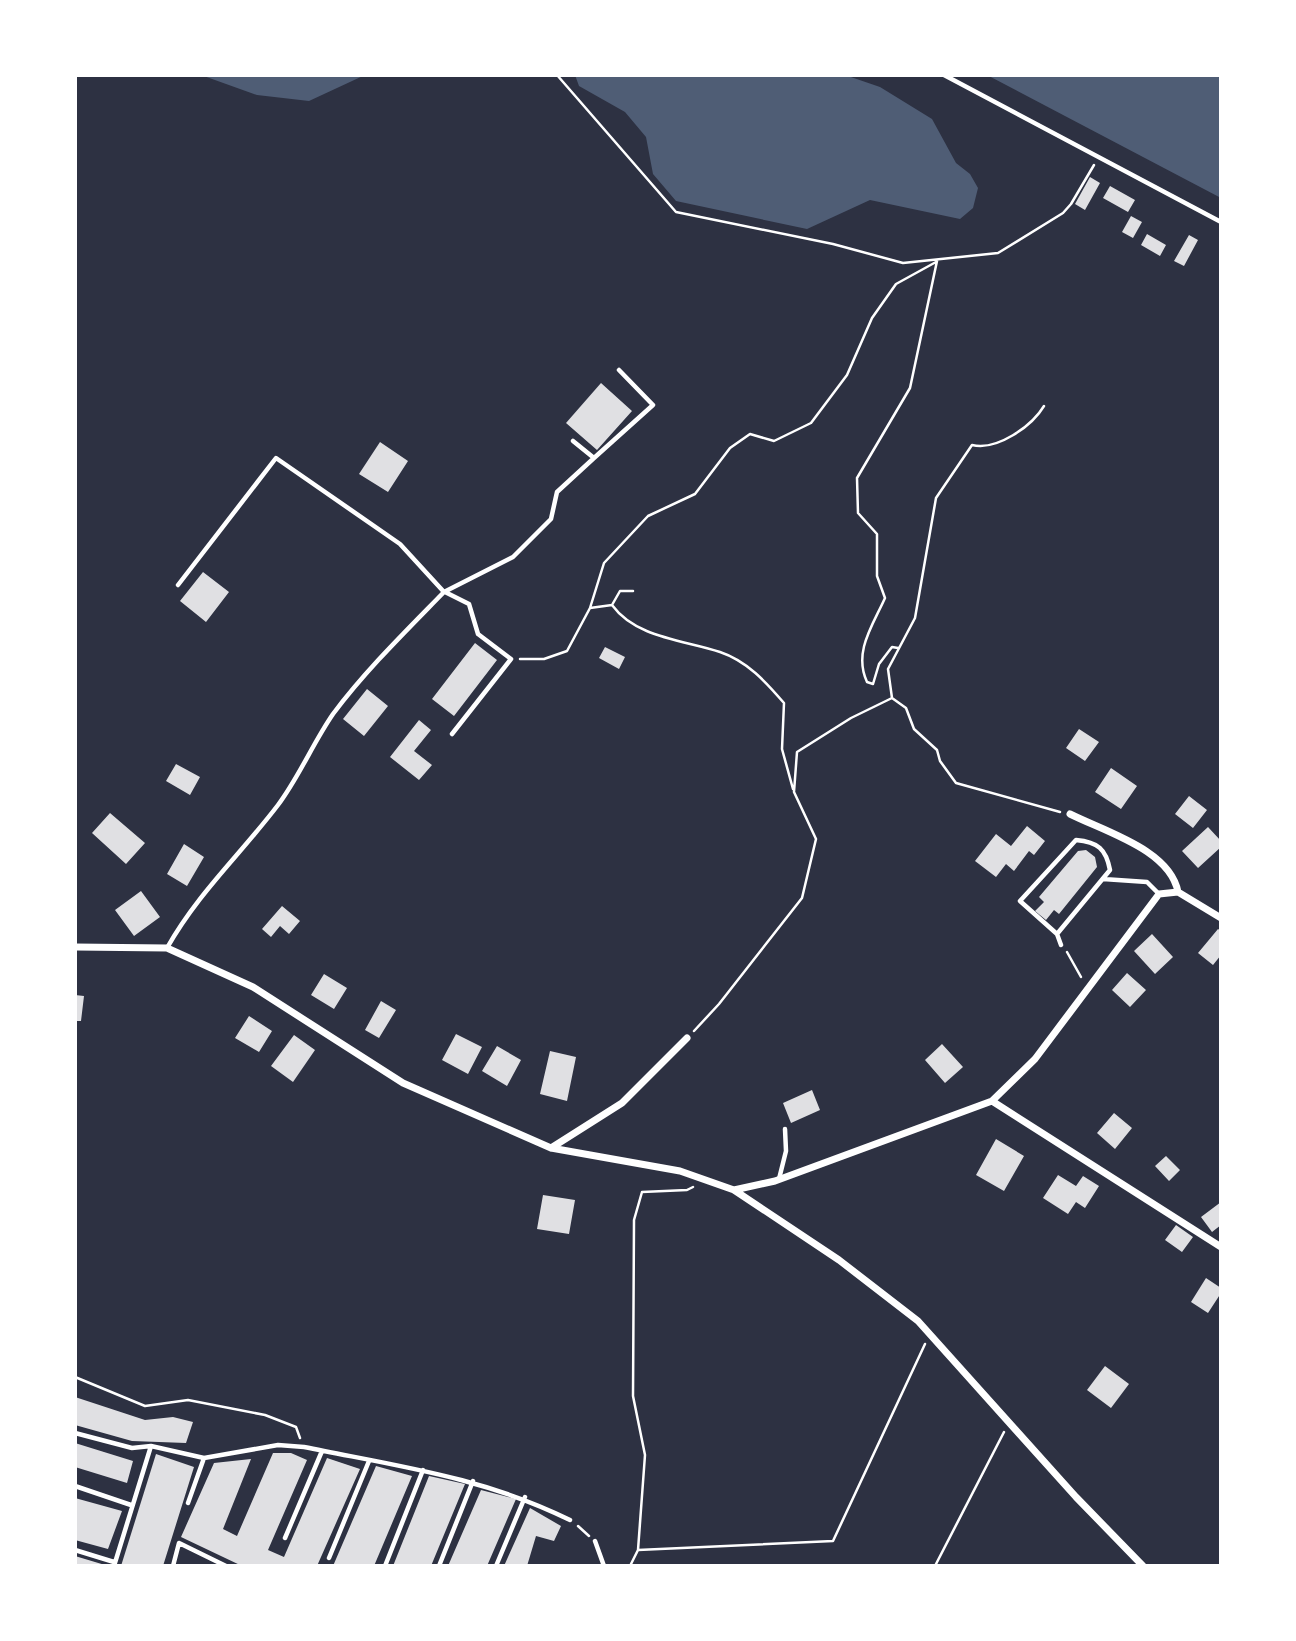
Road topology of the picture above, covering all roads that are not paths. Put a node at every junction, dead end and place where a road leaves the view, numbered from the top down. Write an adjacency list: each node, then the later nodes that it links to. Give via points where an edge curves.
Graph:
1 (944, 75): 2 (lane)
2 (1221, 222)
3 (620, 370): 5 (lane, via 653,405)
4 (573, 441): 5 (lane)
5 (594, 458): 7 (lane, via 557,492 551,519 513,557)
6 (178, 585): 7 (lane, via 276,458 400,544)
7 (444, 592): 8 (lane, via 469,604 478,634 511,659); 17 (lane, via 380,657 332,715 279,805 225,865)
8 (452, 734)
9 (1070, 814): 11 (street, via 1159,858 1175,877)
10 (1103, 879): 12 (lane, via 1147,882); 14 (lane); 14 (lane, via 1110,870 1107,854 1094,842 1076,840 1020,901)
11 (1178, 892): 12 (street); 13 (street)
12 (1159, 894): 19 (street, via 1035,1059)
13 (1221, 918)
14 (1057, 934): 15 (lane)
15 (1061, 945)
16 (75, 947): 17 (street)
17 (167, 948): 21 (street, via 253,987 403,1083)
18 (687, 1038): 21 (street, via 622,1103)
19 (992, 1101): 22 (street); 24 (street)
20 (785, 1129): 22 (lane, via 786,1151)
21 (551, 1148): 23 (street, via 680,1171)
22 (779, 1179): 23 (street)
23 (734, 1190): 48 (street, via 875,1286 929,1334)
24 (1221, 1247)
25 (75, 1433): 26 (lane, via 132,1448)
26 (151, 1446): 28 (lane); 35 (lane)
27 (322, 1451): 28 (lane, via 278,1445); 29 (lane); 37 (lane)
28 (204, 1458): 34 (lane)
29 (369, 1461): 30 (lane); 40 (lane)
30 (423, 1470): 31 (lane); 44 (lane)
31 (473, 1481): 33 (lane); 45 (lane)
32 (75, 1486): 35 (lane)
33 (525, 1497): 36 (lane); 46 (lane)
34 (188, 1503)
35 (131, 1505): 41 (lane)
36 (570, 1520)
37 (285, 1538)
38 (595, 1541): 47 (lane)
39 (75, 1550): 41 (lane)
40 (330, 1558)
41 (114, 1564)
42 (173, 1566): 43 (lane, via 179,1543)
43 (226, 1566)
44 (385, 1566)
45 (439, 1566)
46 (496, 1566)
47 (604, 1566)
48 (1143, 1566)

